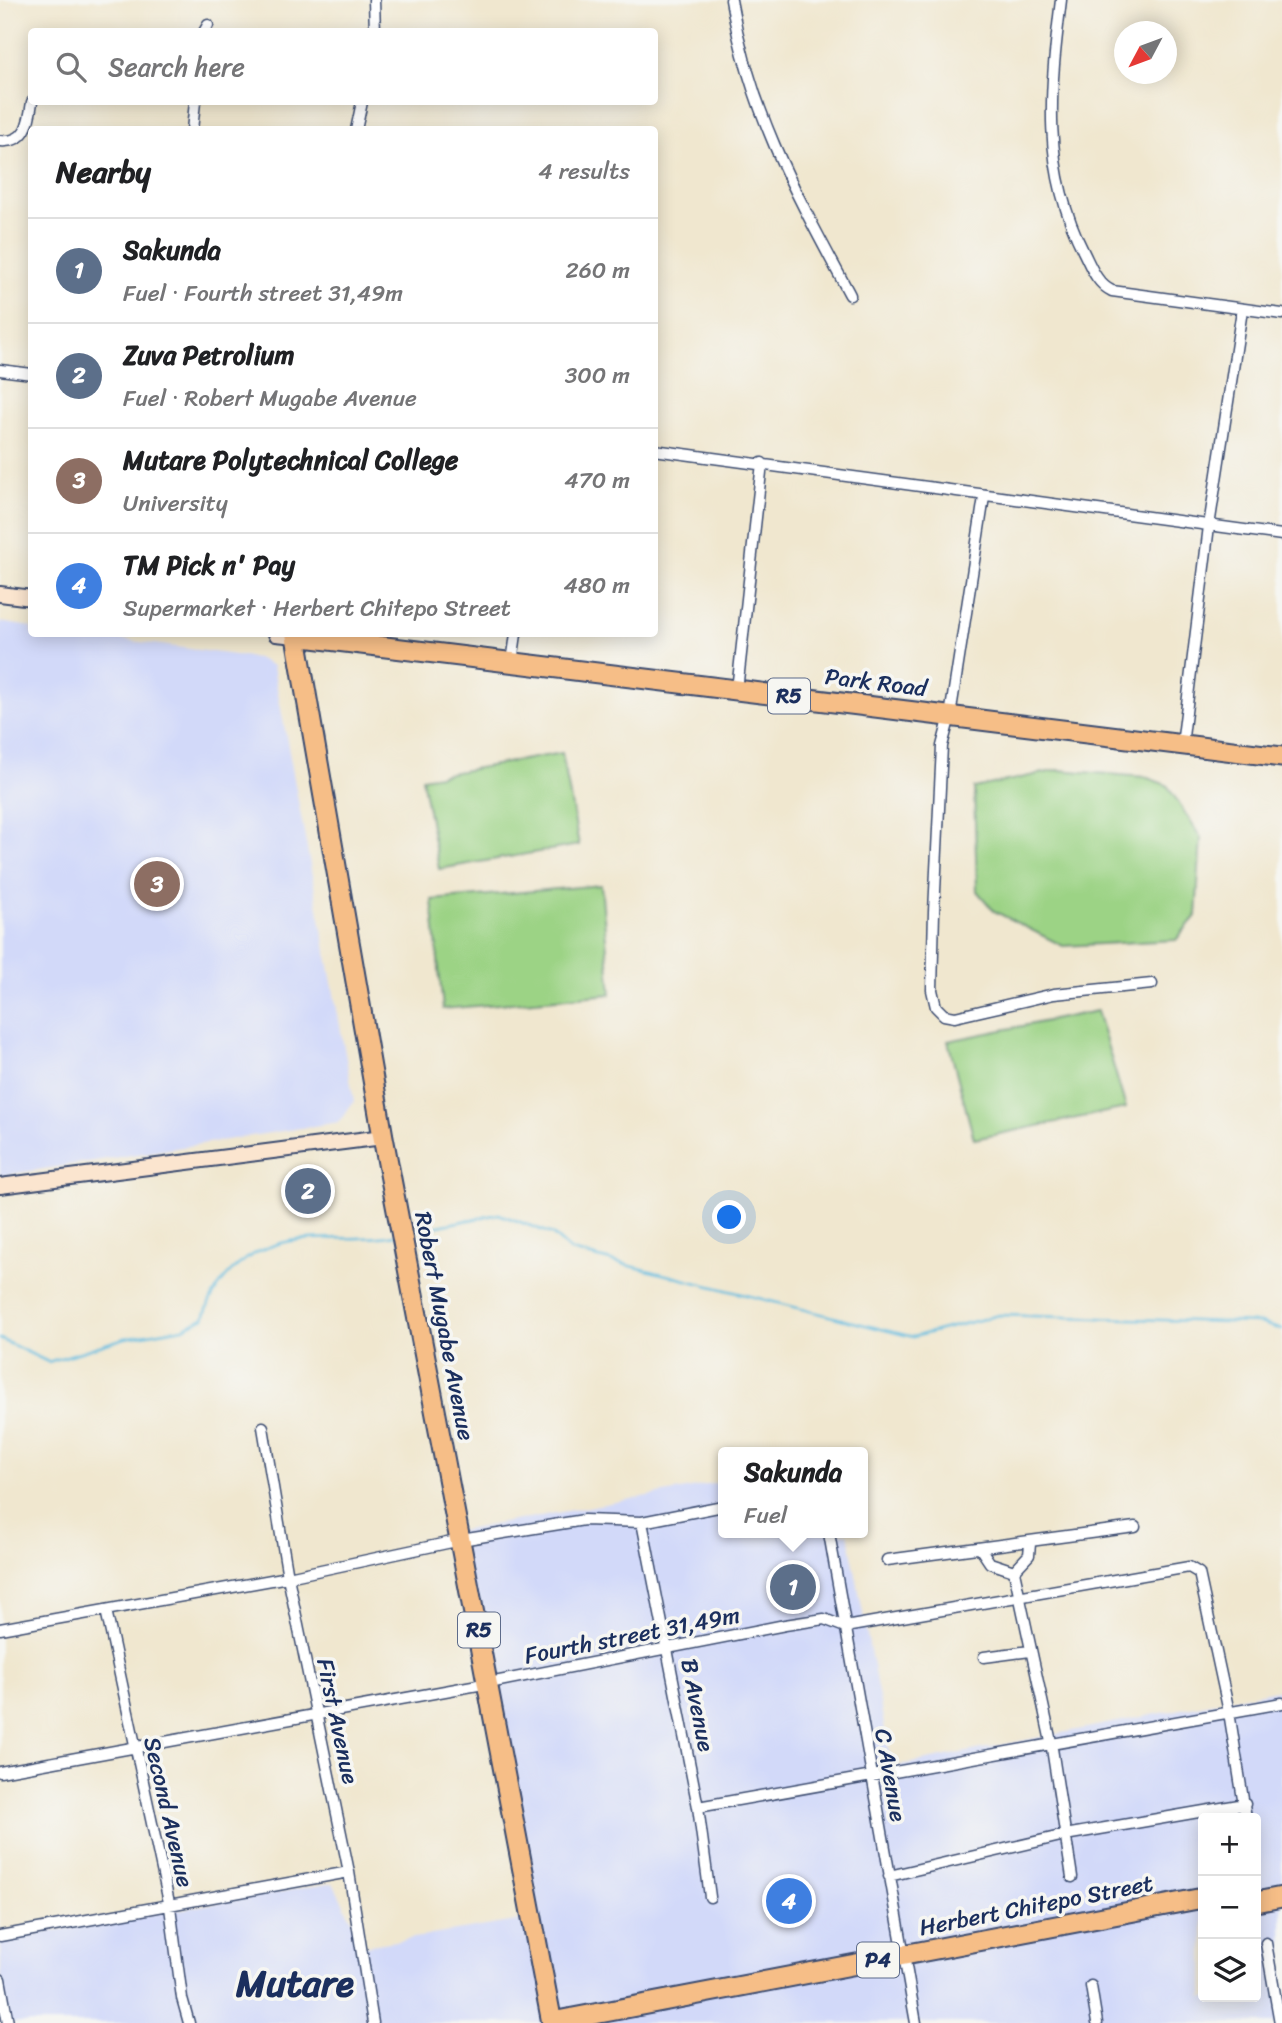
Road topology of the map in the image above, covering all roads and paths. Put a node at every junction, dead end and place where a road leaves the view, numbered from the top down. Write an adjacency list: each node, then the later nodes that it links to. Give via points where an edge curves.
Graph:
1 (374, 0): 4 (street)
2 (732, 0): 13 (street, via 770,141)
3 (1061, 0): 14 (street, via 1052,73 1056,180 1069,223 1097,277 1112,291)
4 (375, 28)
5 (32, 105): 8 (street)
6 (195, 105): 10 (street)
7 (361, 105): 11 (street)
8 (28, 126)
9 (28, 126): 12 (street, via 13,142)
10 (192, 126)
11 (357, 126)
12 (0, 141)
13 (850, 295)
14 (1242, 310): 15 (street); 21 (street)
15 (1282, 313)
16 (0, 370): 17 (street)
17 (28, 374)
18 (658, 450): 19 (street)
19 (762, 463): 20 (street); 29 (street)
20 (984, 496): 21 (street); 30 (street)
21 (1209, 526): 22 (street); 31 (street)
22 (1282, 535)
23 (0, 594): 24 (street)
24 (28, 598)
25 (296, 637): 34 (highway, Robert Mugabe Avenue / R5)
26 (312, 637): 28 (highway, Park Road / R5)
27 (516, 637): 28 (street)
28 (512, 662): 29 (highway, Park Road / R5)
29 (737, 690): 30 (highway, Park Road / R5)
30 (950, 716): 31 (highway, Park Road / R5); 33 (street, via 942,746 934,912 932,990 936,1007 955,1017 1054,994)
31 (1182, 745): 32 (highway, Park Road / R5)
32 (1282, 757)
33 (1152, 984)
34 (383, 1137): 35 (street); 41 (highway, Robert Mugabe Avenue / R5)
35 (0, 1186)
36 (263, 1427): 46 (street, First Avenue)
37 (718, 1507): 38 (street)
38 (642, 1522): 41 (street, via 584,1520); 51 (street, B Avenue)
39 (1135, 1527): 42 (street)
40 (830, 1538): 49 (street, C Avenue)
41 (461, 1540): 46 (street); 54 (highway, Robert Mugabe Avenue / R5)
42 (1030, 1544): 43 (street); 45 (street, via 1029,1555)
43 (980, 1548): 44 (street); 45 (street, via 990,1563)
44 (887, 1560)
45 (1014, 1571): 47 (street)
46 (288, 1577): 48 (street); 57 (street, First Avenue)
47 (1018, 1597): 49 (street, Fourth street 31,49m); 52 (street); 56 (street, Fourth street 31,49m, via 1189,1567 1199,1573)
48 (106, 1610): 50 (street); 59 (street, Second Avenue)
49 (845, 1627): 51 (street, Fourth street 31,49m, via 817,1619); 61 (street, C Avenue)
50 (0, 1629)
51 (668, 1646): 54 (street, Fourth street 31,49m); 63 (street, B Avenue)
52 (1030, 1651): 53 (street); 58 (street)
53 (984, 1657)
54 (489, 1683): 57 (street, Fourth street 31,49m); 85 (highway, Robert Mugabe Avenue / R5)
55 (1282, 1703): 56 (street)
56 (1229, 1713): 58 (street); 62 (street)
57 (317, 1714): 59 (street, Fourth street 31,49m); 66 (street, First Avenue)
58 (1051, 1742): 61 (street); 65 (street)
59 (134, 1746): 60 (street, Fourth street 31,49m); 75 (street, Second Avenue)
60 (0, 1772)
61 (873, 1774): 63 (street); 67 (street, C Avenue)
62 (1245, 1804): 64 (street); 65 (street)
63 (698, 1807): 71 (street, B Avenue)
64 (1246, 1813)
65 (1065, 1835): 67 (street); 68 (street)
66 (349, 1872): 75 (street); 84 (street, First Avenue)
67 (889, 1876): 79 (street, C Avenue)
68 (1072, 1877)
69 (1282, 1885): 70 (highway)
70 (1261, 1888)
71 (710, 1897)
72 (1282, 1897): 74 (highway)
73 (1198, 1899): 79 (highway, Herbert Chitepo Street / P4)
74 (1261, 1901)
75 (170, 1907): 77 (street); 83 (street, Second Avenue)
76 (1198, 1913): 79 (highway, Herbert Chitepo Street / P4)
77 (0, 1936)
78 (1266, 1943): 89 (street)
79 (904, 1961): 85 (highway, Herbert Chitepo Street / P4); 86 (highway, Herbert Chitepo Street / P4); 87 (street, C Avenue)
80 (0, 1979): 82 (street)
81 (1091, 1986): 88 (street)
82 (8, 2023)
83 (189, 2023)
84 (373, 2023)
85 (551, 2023)
86 (605, 2023)
87 (916, 2023)
88 (1097, 2023)
89 (1280, 2023)

